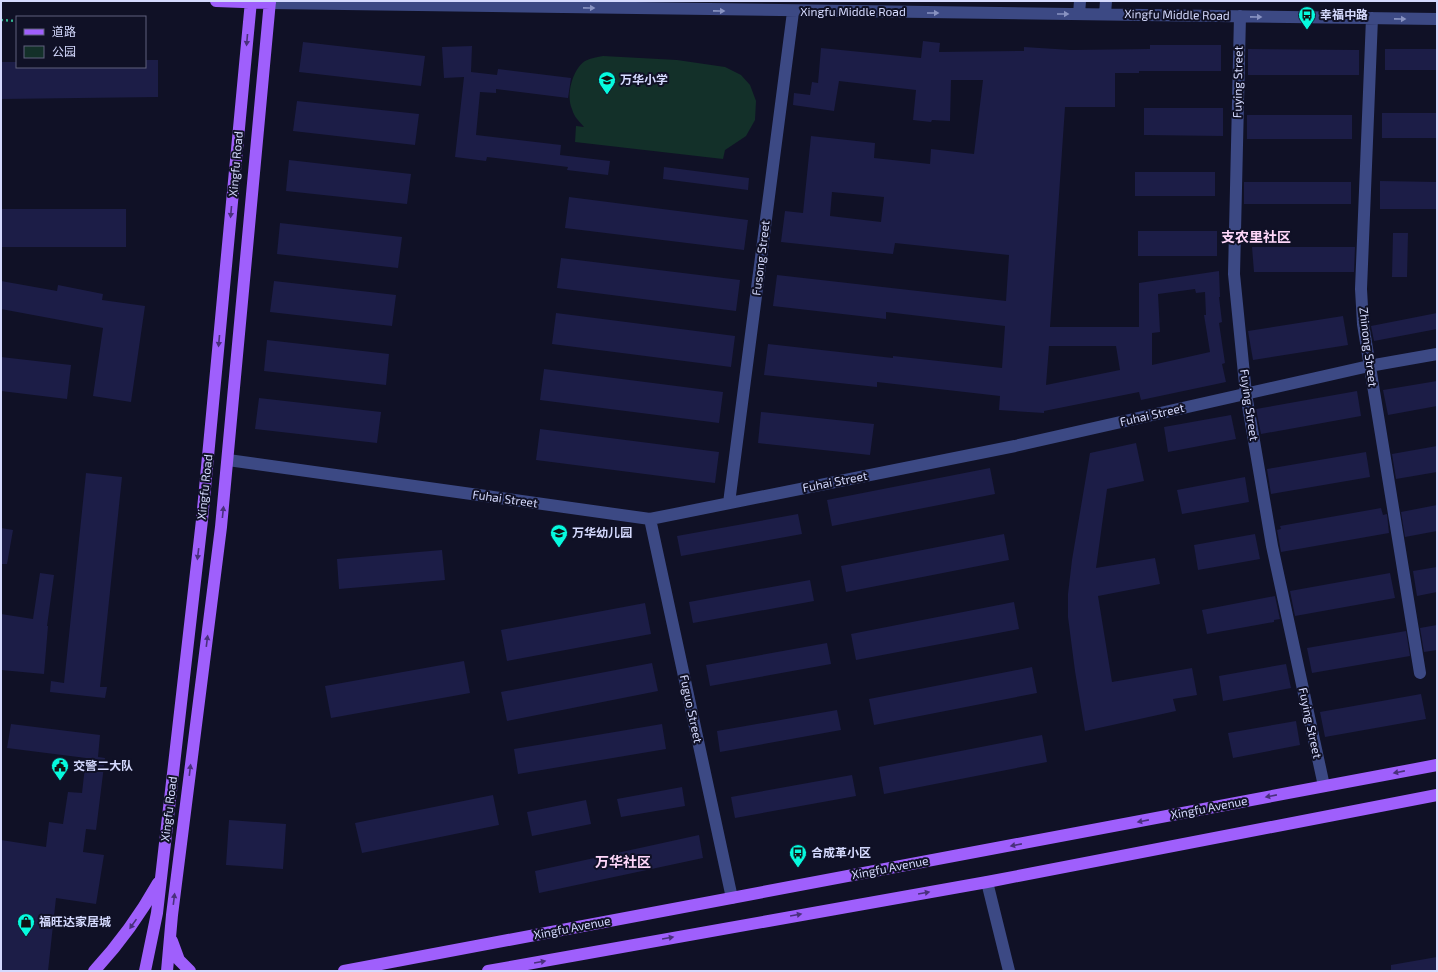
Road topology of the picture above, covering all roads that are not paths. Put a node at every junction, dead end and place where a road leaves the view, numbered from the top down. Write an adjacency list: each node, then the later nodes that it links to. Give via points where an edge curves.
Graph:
1 (216, 1): 2 (main road)
2 (251, 1): 5 (main road); 22 (main road, Xingfu Road, one-way to 22, via 202,520)
3 (1080, 1): 7 (street)
4 (1106, 1): 8 (street)
5 (270, 2): 6 (street, Xingfu Middle Road, one-way to 6); 15 (main road, Xingfu Road)
6 (793, 12): 7 (street, Xingfu Middle Road, one-way to 7); 16 (street, Fusong Street)
7 (1080, 14): 8 (street, Xingfu Middle Road)
8 (1105, 14): 9 (street, Xingfu Middle Road)
9 (1240, 16): 10 (street, Xingfu Middle Road, one-way to 10); 14 (street, Fuying Street, via 1234,274)
10 (1372, 18): 11 (street, Xingfu Middle Road, one-way to 11); 13 (street, Zhinong Street, via 1361,290)
11 (1437, 19)
12 (1437, 354): 13 (street, Fuhai Street)
13 (1369, 366): 14 (street, Fuhai Street); 18 (street, Zhinong Street)
14 (1246, 394): 16 (street, Fuhai Street, via 1015,446); 20 (street, Fuying Street, via 1272,546)
15 (228, 460): 17 (street, Fuhai Street); 25 (main road, Xingfu Road, one-way to 15)
16 (729, 503): 17 (street, Fuhai Street)
17 (650, 520): 24 (street, Fuguo Street)
18 (1420, 673)
19 (1437, 765): 20 (main road, Xingfu Avenue, one-way to 20)
20 (1324, 786): 24 (main road, Xingfu Avenue, one-way to 24)
21 (1437, 795): 23 (main road)
22 (161, 879): 26 (main road, one-way to 26, via 122,941); 27 (main road, Xingfu Road)
23 (987, 882): 31 (main road, one-way to 23); 32 (street)
24 (732, 898): 30 (main road, Xingfu Avenue)
25 (170, 938): 28 (main road, Xingfu Road); 29 (main road, via 179,960)
26 (94, 971)
27 (145, 971)
28 (167, 971)
29 (190, 971)
30 (344, 971)
31 (488, 971)
32 (1009, 971)

